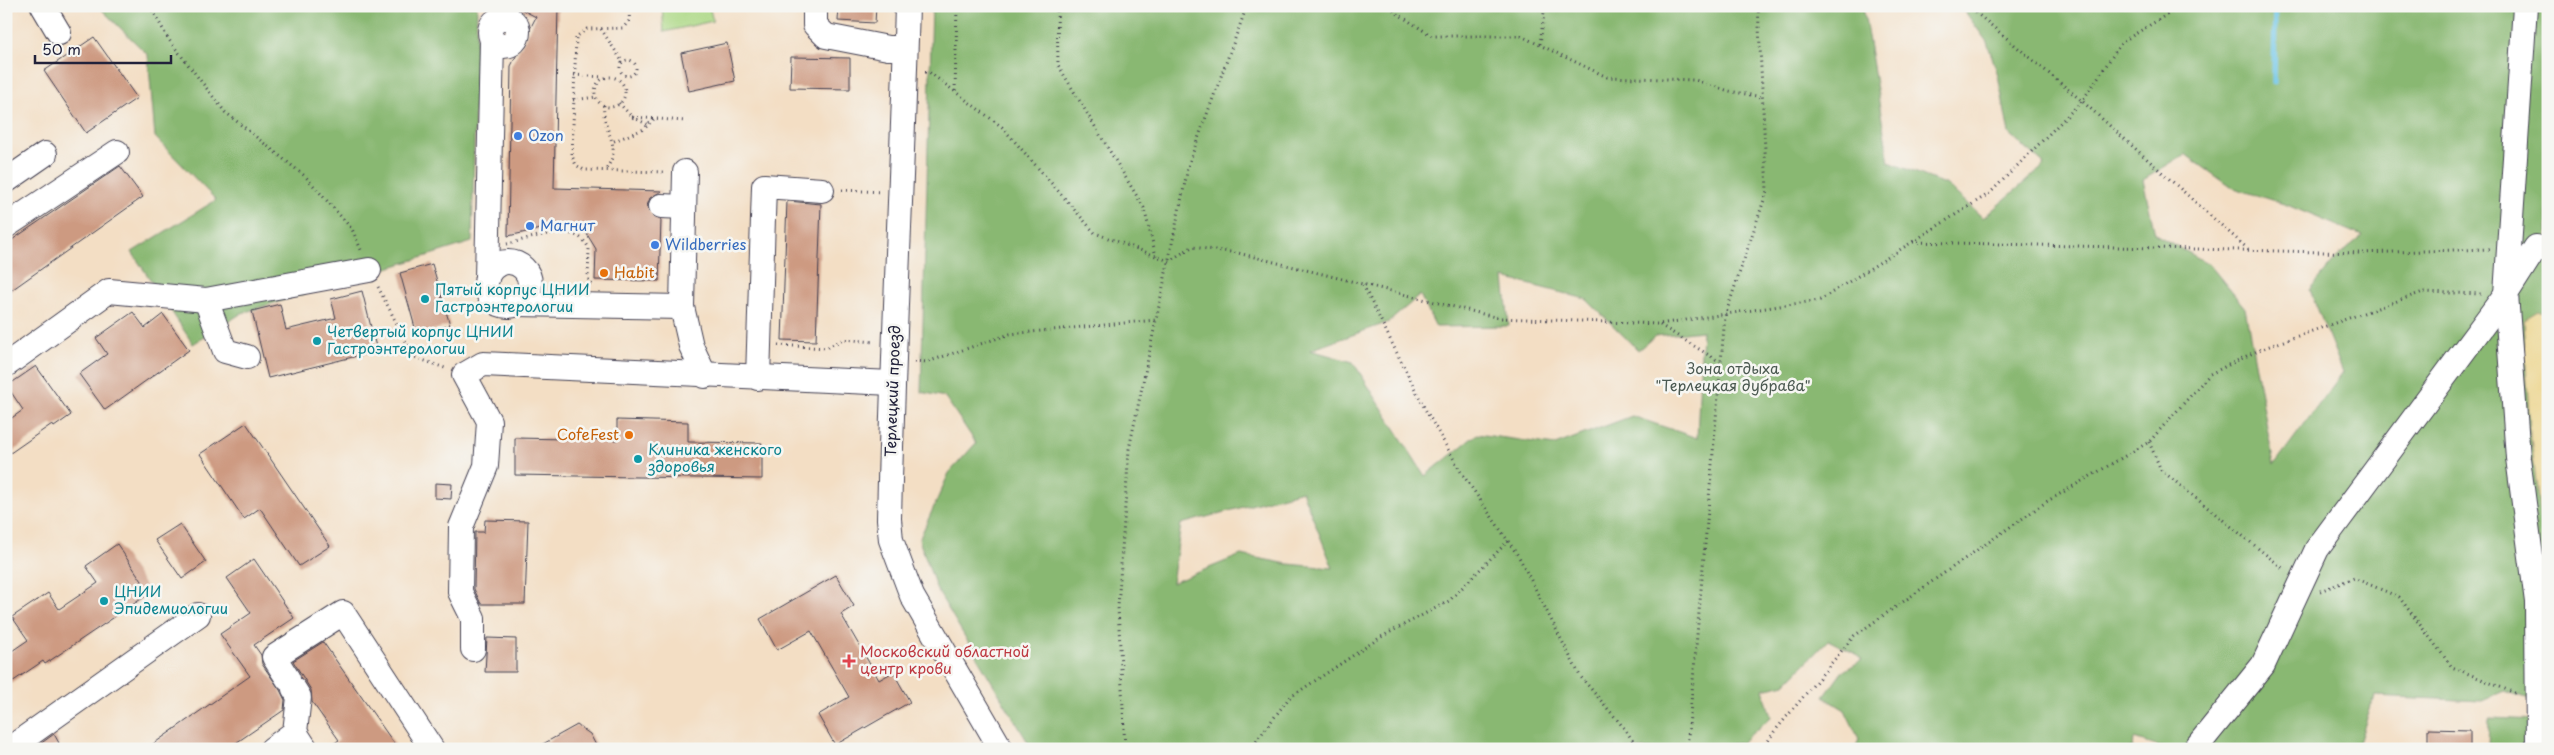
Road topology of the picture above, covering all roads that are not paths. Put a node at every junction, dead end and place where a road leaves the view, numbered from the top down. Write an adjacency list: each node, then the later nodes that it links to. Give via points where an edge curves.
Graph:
1 (43, 6): 6 (street)
2 (814, 6): 7 (street, via 815,25 826,36 888,48)
3 (907, 6): 7 (street, Терлецкий проезд)
4 (2525, 6): 17 (street)
5 (492, 23): 16 (street)
6 (58, 33)
7 (905, 60): 25 (street, Терлецкий проезд)
8 (117, 152): 13 (street)
9 (45, 154): 11 (street)
10 (673, 172): 20 (street, via 672,206)
11 (6, 181)
12 (822, 190): 24 (street, via 764,186)
13 (6, 226)
14 (2544, 243): 17 (street)
15 (369, 270): 18 (street)
16 (487, 279): 19 (street, via 488,293 498,304); 19 (street, via 495,266 503,262 518,264 529,276 531,284 525,299)
17 (2506, 294): 33 (street, via 2317,549 2263,665); 34 (street, via 2518,458 2537,602)
18 (206, 300): 21 (street, via 225,351); 22 (street, via 109,291)
19 (518, 304): 20 (street)
20 (682, 307): 23 (street, via 691,346)
21 (247, 357)
22 (6, 365)
23 (705, 376): 24 (street); 27 (street, via 483,364 464,375 489,421 486,466 462,527 460,592 474,618)
24 (758, 378): 25 (street)
25 (892, 383): 32 (street, Терлецкий проезд, via 891,540 912,596)
26 (198, 615): 29 (street)
27 (473, 649)
28 (300, 741): 30 (street); 31 (street, via 299,697 274,657 344,613)
29 (9, 749)
30 (272, 749)
31 (432, 749)
32 (1001, 749)
33 (2195, 749)
34 (2538, 749)

